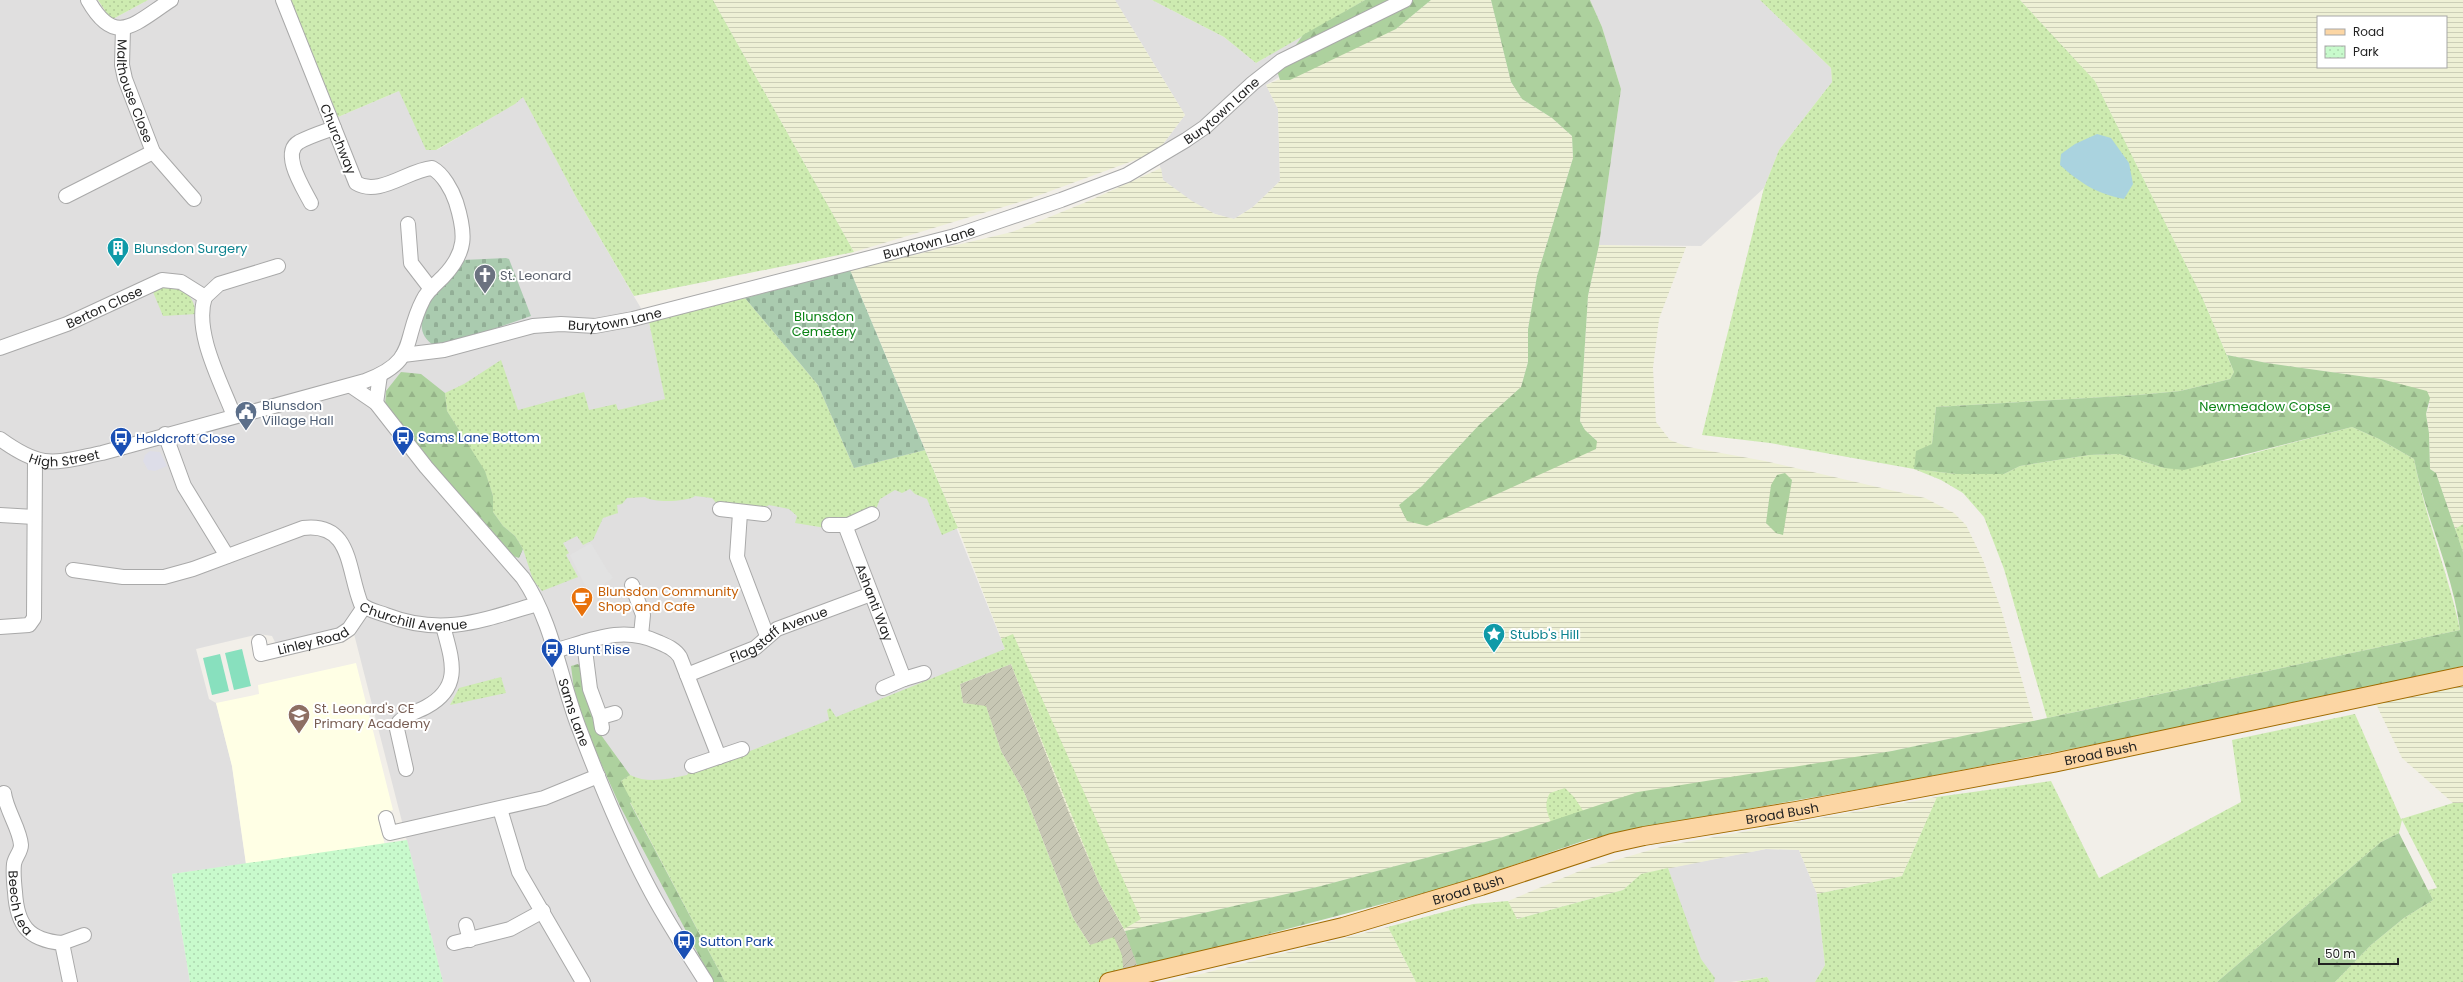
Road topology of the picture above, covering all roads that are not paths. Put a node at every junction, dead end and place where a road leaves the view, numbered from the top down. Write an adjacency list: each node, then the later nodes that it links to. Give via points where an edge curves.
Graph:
1 (88, 0): 5 (street, via 103,22 113,28)
2 (171, 0): 5 (street)
3 (283, 0): 6 (street, Churchway)
4 (1405, 0): 16 (street, Burytown Lane, via 1281,61 1253,82 1204,127 1163,155 1127,175 1062,200 956,236 633,319 595,326 532,326 444,350)
5 (123, 28): 7 (street, Malthouse Close, via 122,65 125,80)
6 (334, 128): 10 (street, via 300,142 291,153 292,161); 13 (street, Churchway, via 353,178 360,185 373,188 432,168 448,185 461,218 464,238 458,259)
7 (153, 152): 8 (street, Malthouse Close); 9 (street, Malthouse Close)
8 (66, 196)
9 (194, 199)
10 (311, 203)
11 (408, 224): 13 (street, via 411,263)
12 (278, 266): 14 (street, via 219,284)
13 (431, 289): 16 (street, Churchway, via 423,299)
14 (205, 297): 15 (street, Berton Close, via 181,282 162,280 67,324); 20 (street, via 203,316 206,348)
15 (0, 348)
16 (404, 355): 17 (street, High Street)
17 (380, 376): 18 (street, High Street); 19 (street)
18 (351, 386): 19 (street, Sams Lane); 20 (street, High Street)
19 (376, 403): 36 (street, Sams Lane, via 426,467 522,578)
20 (234, 416): 21 (street, High Street)
21 (165, 434): 23 (street, High Street, via 79,458 53,462); 32 (street, via 184,486)
22 (0, 439): 23 (street, High Street, via 26,457)
23 (35, 460): 29 (street)
24 (720, 509): 25 (street)
25 (740, 513): 26 (street); 41 (street, via 737,557)
26 (764, 514)
27 (872, 514): 31 (street)
28 (0, 515): 29 (street)
29 (34, 517): 39 (street, via 34,618 29,625)
30 (829, 525): 31 (street)
31 (845, 525): 35 (street, Ashanti Way)
32 (227, 556): 33 (street, via 194,569 154,578 122,577); 37 (street, Churchill Avenue, via 303,528 330,530 340,540)
33 (73, 570)
34 (632, 585): 40 (street, via 643,615)
35 (871, 594): 41 (street, Flagstaff Avenue, via 790,624); 48 (street, Ashanti Way)
36 (537, 604): 38 (street, Churchill Avenue, via 478,623); 44 (street, Sams Lane)
37 (364, 607): 38 (street, Churchill Avenue, via 403,620); 42 (street, Linley Road, via 348,629 340,635 261,654)
38 (443, 626): 54 (street, via 451,661 451,681 440,698 399,722 397,729)
39 (0, 627)
40 (641, 635): 43 (street, via 619,634); 46 (street, via 678,653)
41 (767, 636): 46 (street, Flagstaff Avenue, via 755,648)
42 (259, 642)
43 (584, 642): 44 (street); 50 (street, via 590,689 602,723)
44 (554, 652): 55 (street, Sams Lane, via 575,720)
45 (924, 673): 48 (street)
46 (687, 675): 52 (street)
47 (2463, 676): 68 (main road, Broad Bush, via 2053,763 1796,812 1612,843 1343,927)
48 (904, 679): 49 (street)
49 (883, 688)
50 (615, 713)
51 (742, 749): 52 (street)
52 (719, 757): 53 (street)
53 (692, 766)
54 (406, 769)
55 (598, 776): 57 (street, via 544,798); 67 (street, Sams Lane, via 648,887)
56 (4, 793): 63 (street, Beech Lea, via 21,847 14,868 19,918 30,933)
57 (500, 809): 58 (street, via 443,829 390,833); 59 (street, via 519,872)
58 (386, 818)
59 (542, 911): 62 (street, via 510,929); 66 (street)
60 (466, 925): 62 (street)
61 (84, 934): 63 (street)
62 (470, 940): 64 (street)
63 (62, 942): 65 (street)
64 (454, 943)
65 (70, 982)
66 (583, 982)
67 (706, 982)
68 (1109, 982)

